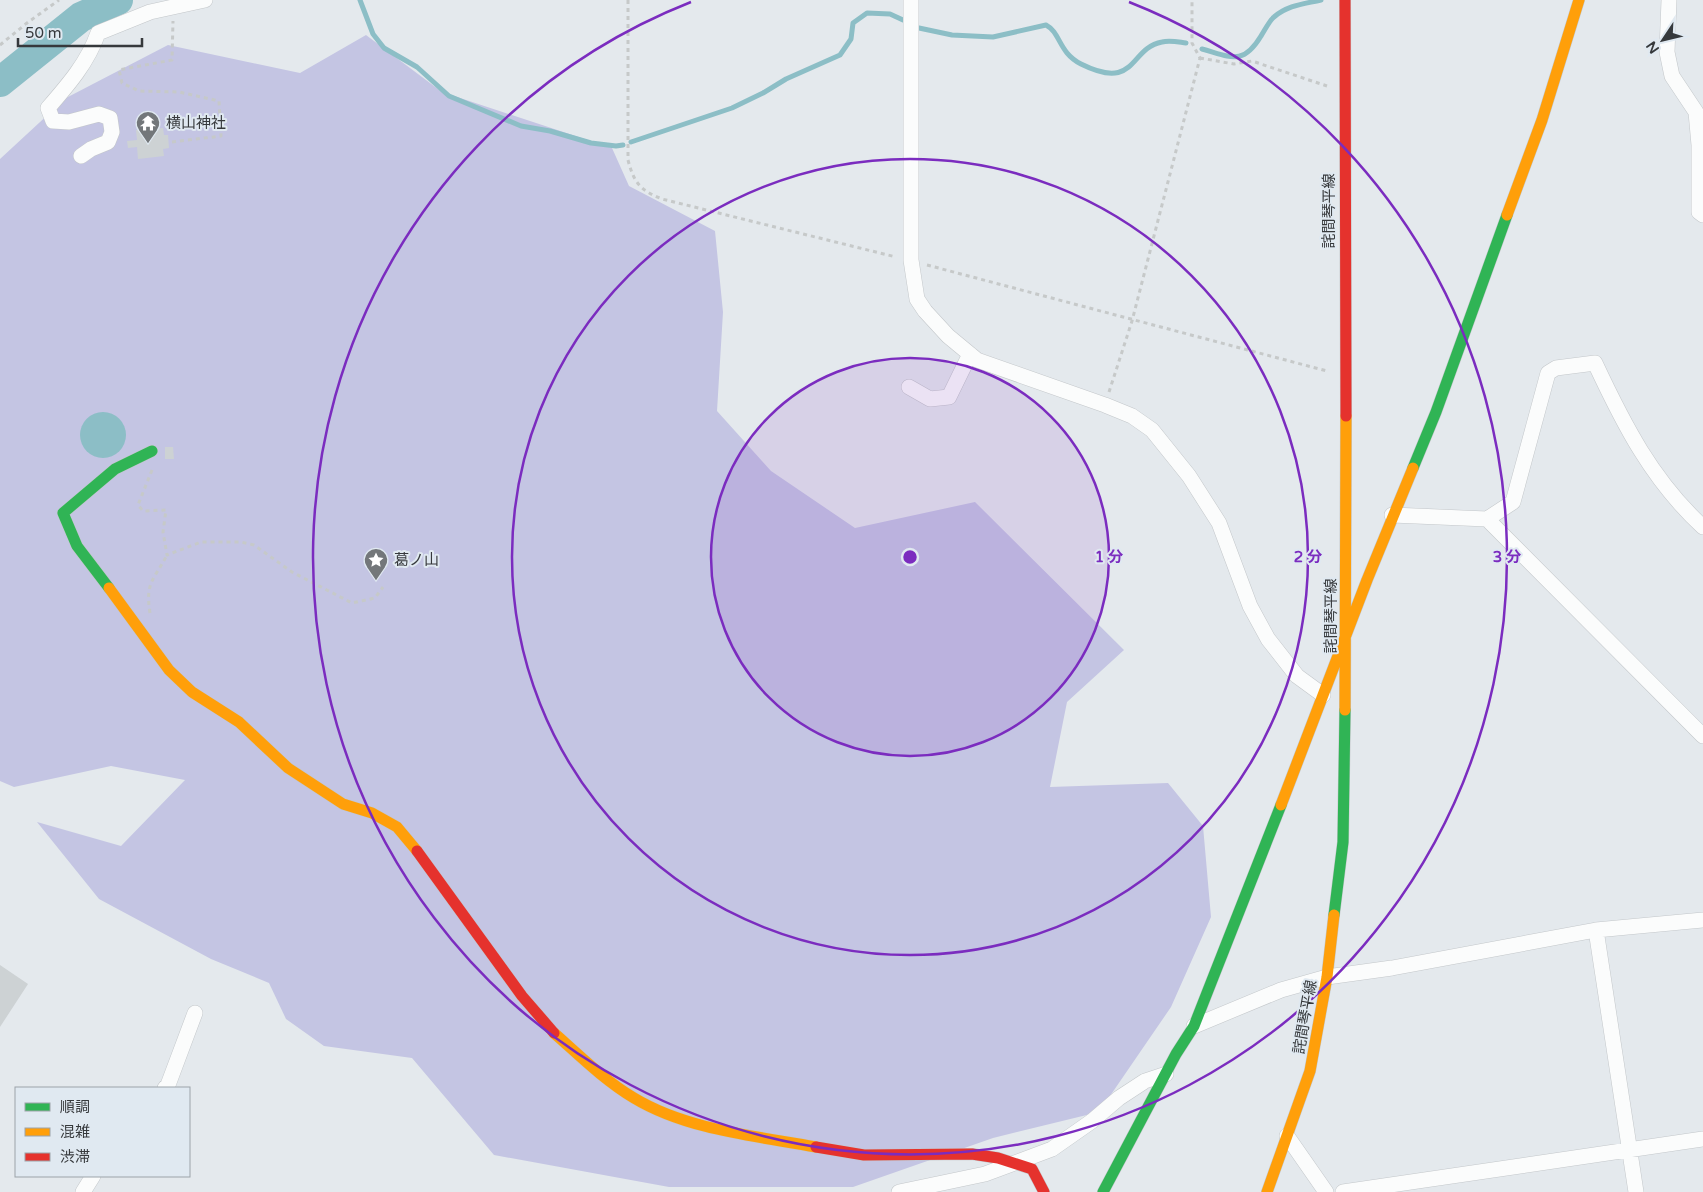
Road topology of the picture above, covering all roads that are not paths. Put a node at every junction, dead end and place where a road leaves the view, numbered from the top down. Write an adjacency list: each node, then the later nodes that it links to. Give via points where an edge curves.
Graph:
1 (205, 0): 6 (street)
2 (911, 0): 9 (street, via 911,260 917,299 948,336)
3 (1345, 0): 15 (street, 詫間琴平線)
4 (1579, 0): 12 (street, via 1539,130 1436,412)
5 (1669, 0): 8 (street, via 1667,52 1672,76 1696,112 1699,212)
6 (174, 4): 7 (street, via 98,33 92,50 48,108 53,121 69,122 99,114 110,118 112,132 108,142)
7 (81, 156)
8 (1703, 216)
9 (970, 354): 10 (street, via 949,397 930,399); 16 (street, via 977,360 1105,404 1132,416 1152,430 1189,476 1219,523 1250,606 1268,639 1297,676)
10 (909, 386)
11 (152, 451): 28 (street, via 129,459 62,513 77,546 112,597 168,670 192,692 238,722 288,768 313,785 343,804 372,813 397,827 547,1027 597,1071 634,1098 686,1121 864,1155 972,1154)
12 (1392, 515): 13 (street); 15 (street)
13 (1487, 518): 14 (street, via 1513,502 1548,373 1556,368 1594,363 1627,431 1678,504); 17 (street)
14 (1703, 527)
15 (1346, 634): 16 (street); 20 (street, 詫間琴平線, via 1343,842)
16 (1323, 695): 22 (street)
17 (1703, 736)
18 (1703, 920): 19 (street)
19 (1596, 930): 20 (street); 27 (street)
20 (1327, 977): 22 (street, via 1282,990); 25 (street, 詫間琴平線, via 1310,1071)
21 (195, 1013): 24 (street)
22 (1194, 1026): 23 (street)
23 (1166, 1074): 28 (street, via 1145,1081 1119,1098 1052,1149); 33 (street)
24 (166, 1087)
25 (1287, 1136): 34 (street, 詫間琴平線); 35 (street)
26 (1703, 1139): 27 (street)
27 (1629, 1150): 36 (street); 37 (street)
28 (1010, 1163): 31 (street, via 985,1174); 32 (street, via 1032,1169)
29 (92, 1177): 30 (street)
30 (84, 1192)
31 (899, 1192)
32 (1044, 1192)
33 (1103, 1192)
34 (1267, 1192)
35 (1326, 1192)
36 (1343, 1192)
37 (1636, 1192)

